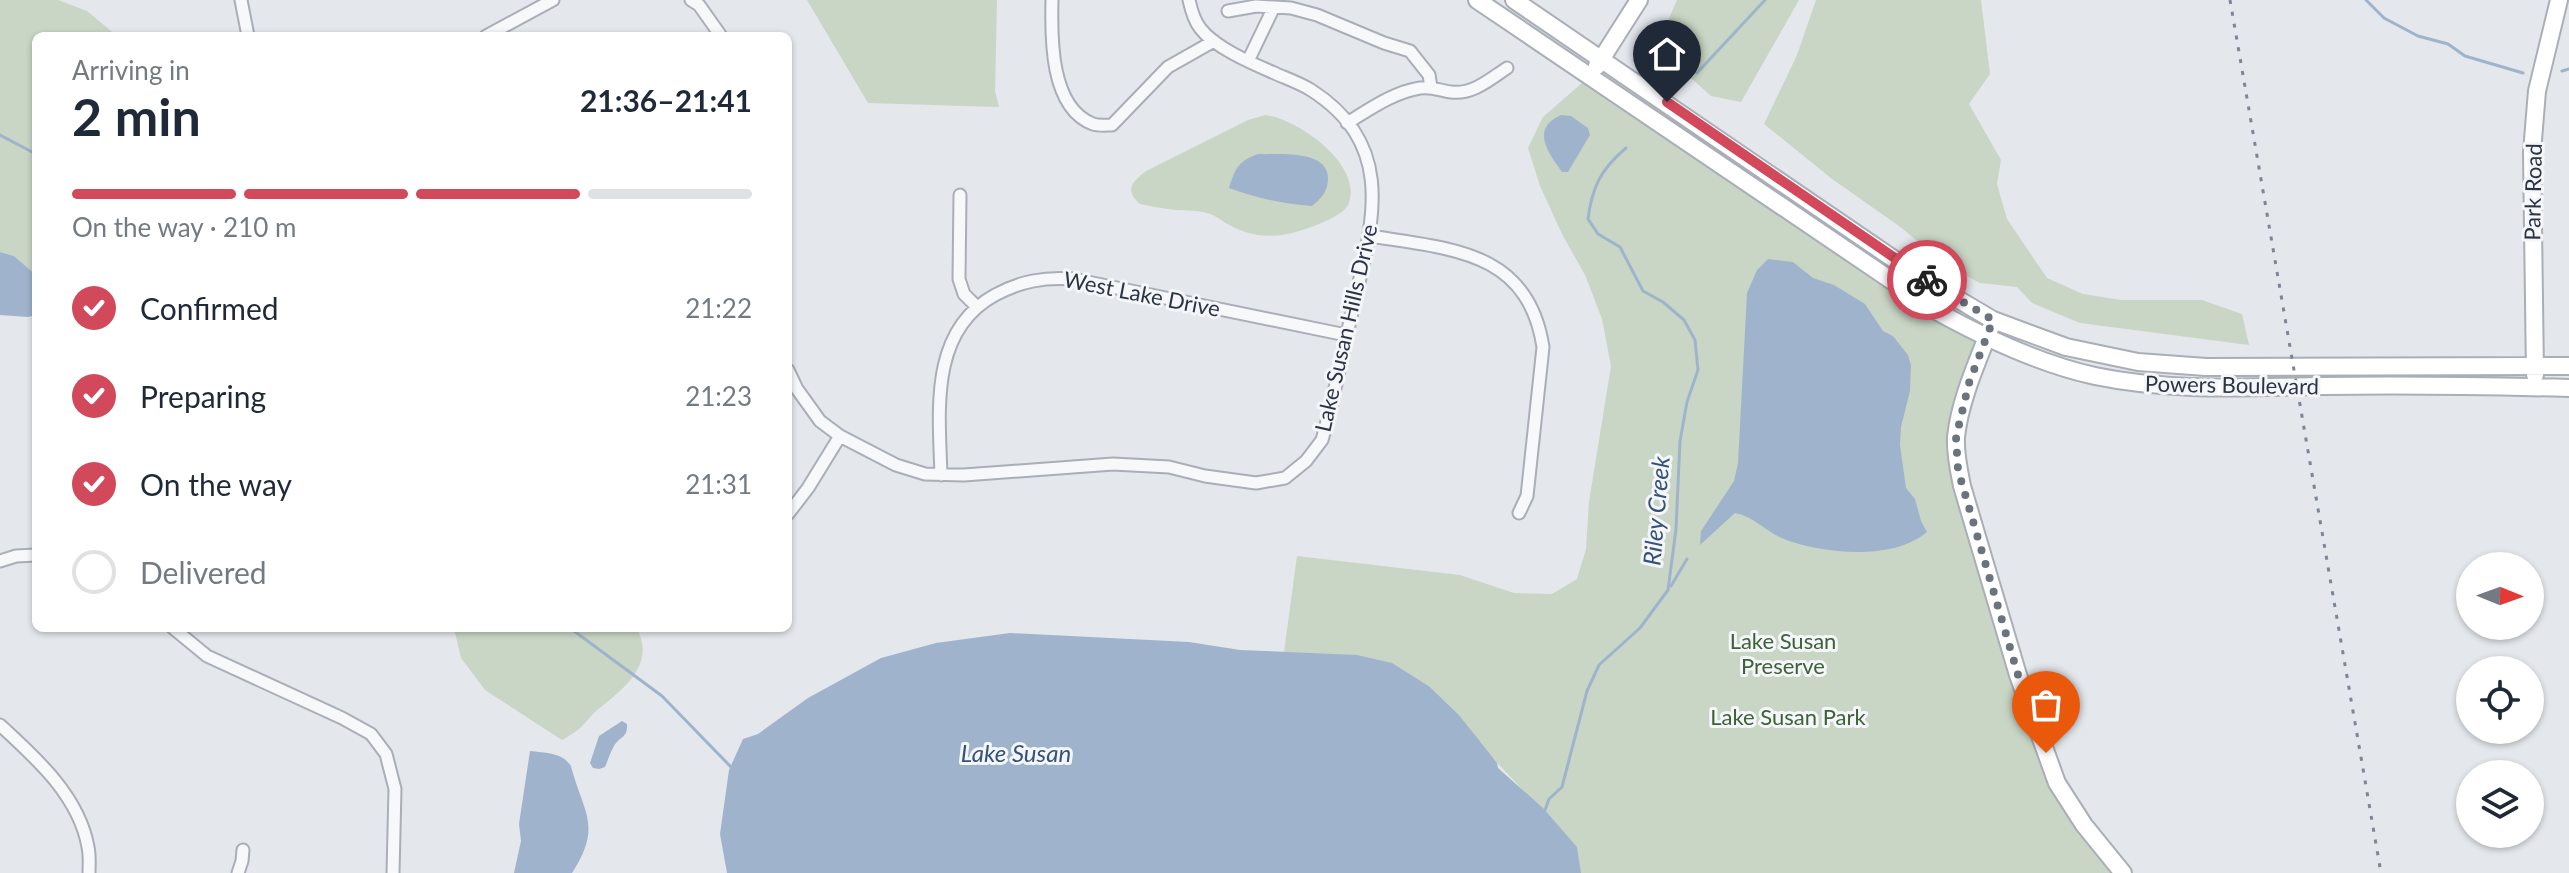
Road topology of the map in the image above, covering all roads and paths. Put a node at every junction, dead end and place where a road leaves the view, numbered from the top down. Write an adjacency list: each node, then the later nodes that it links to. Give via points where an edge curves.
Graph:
1 (241, 0): 12 (street)
2 (553, 0): 13 (street)
3 (691, 0): 14 (street)
4 (1052, 0): 15 (street, via 1051,40 1065,98 1094,124 1112,125 1168,67)
5 (1189, 0): 15 (street, Lake Susan Hills Drive, via 1200,28)
6 (1477, 0): 19 (main road, Powers Boulevard)
7 (1514, 0): 16 (main road, Powers Boulevard)
8 (1639, 0): 16 (main road)
9 (2559, 0): 28 (main road, Park Road, via 2537,91 2532,152)
10 (1274, 7): 11 (street); 17 (street); 20 (street, via 1317,15 1410,51 1429,75)
11 (1228, 11)
12 (247, 32)
13 (493, 32)
14 (718, 32)
15 (1214, 41): 17 (street, Lake Susan Hills Drive)
16 (1601, 57): 19 (main road); 25 (main road, Powers Boulevard, via 1917,275)
17 (1248, 61): 21 (street, Lake Susan Hills Drive, via 1310,89)
18 (1507, 68): 20 (street, via 1469,92)
19 (1590, 76): 27 (main road, Powers Boulevard, via 1938,312)
20 (1431, 87): 21 (street, via 1402,93)
21 (1347, 123): 23 (street, Lake Susan Hills Drive, via 1370,165)
22 (960, 195): 24 (street, via 959,279)
23 (1370, 236): 26 (street, Lake Susan Hills Drive); 36 (street, via 1492,264 1517,283 1531,303 1543,347 1527,496)
24 (976, 306): 26 (street, West Lake Drive, via 1009,287 1050,277); 34 (street, West Lake Drive, via 945,358 939,407)
25 (1993, 320): 27 (main road); 28 (main road, Powers Boulevard, via 2066,347 2138,362 2206,367)
26 (1346, 335): 34 (street, Lake Susan Hills Drive, via 1322,440 1285,478 1256,483 1169,467 1113,464)
27 (1986, 339): 31 (main road, Powers Boulevard, via 2092,375 2153,386); 45 (main road, via 1956,437 1965,499 2057,783)
28 (2535, 366): 29 (main road, Powers Boulevard); 31 (main road, Park Road)
29 (2569, 366)
30 (792, 378): 33 (street, Lake Susan Hills Drive, via 820,421)
31 (2535, 387): 32 (main road, Powers Boulevard)
32 (2569, 388)
33 (840, 436): 34 (street, Lake Susan Hills Drive, via 896,465); 35 (street)
34 (941, 475)
35 (792, 509)
36 (1519, 513)
37 (32, 555): 38 (street)
38 (0, 561)
39 (178, 632): 44 (street, via 207,656 371,734 386,754 395,789)
40 (1, 728): 42 (street, via 56,780 80,820)
41 (243, 850): 43 (street)
42 (89, 873)
43 (238, 873)
44 (393, 873)
45 (2123, 873)

